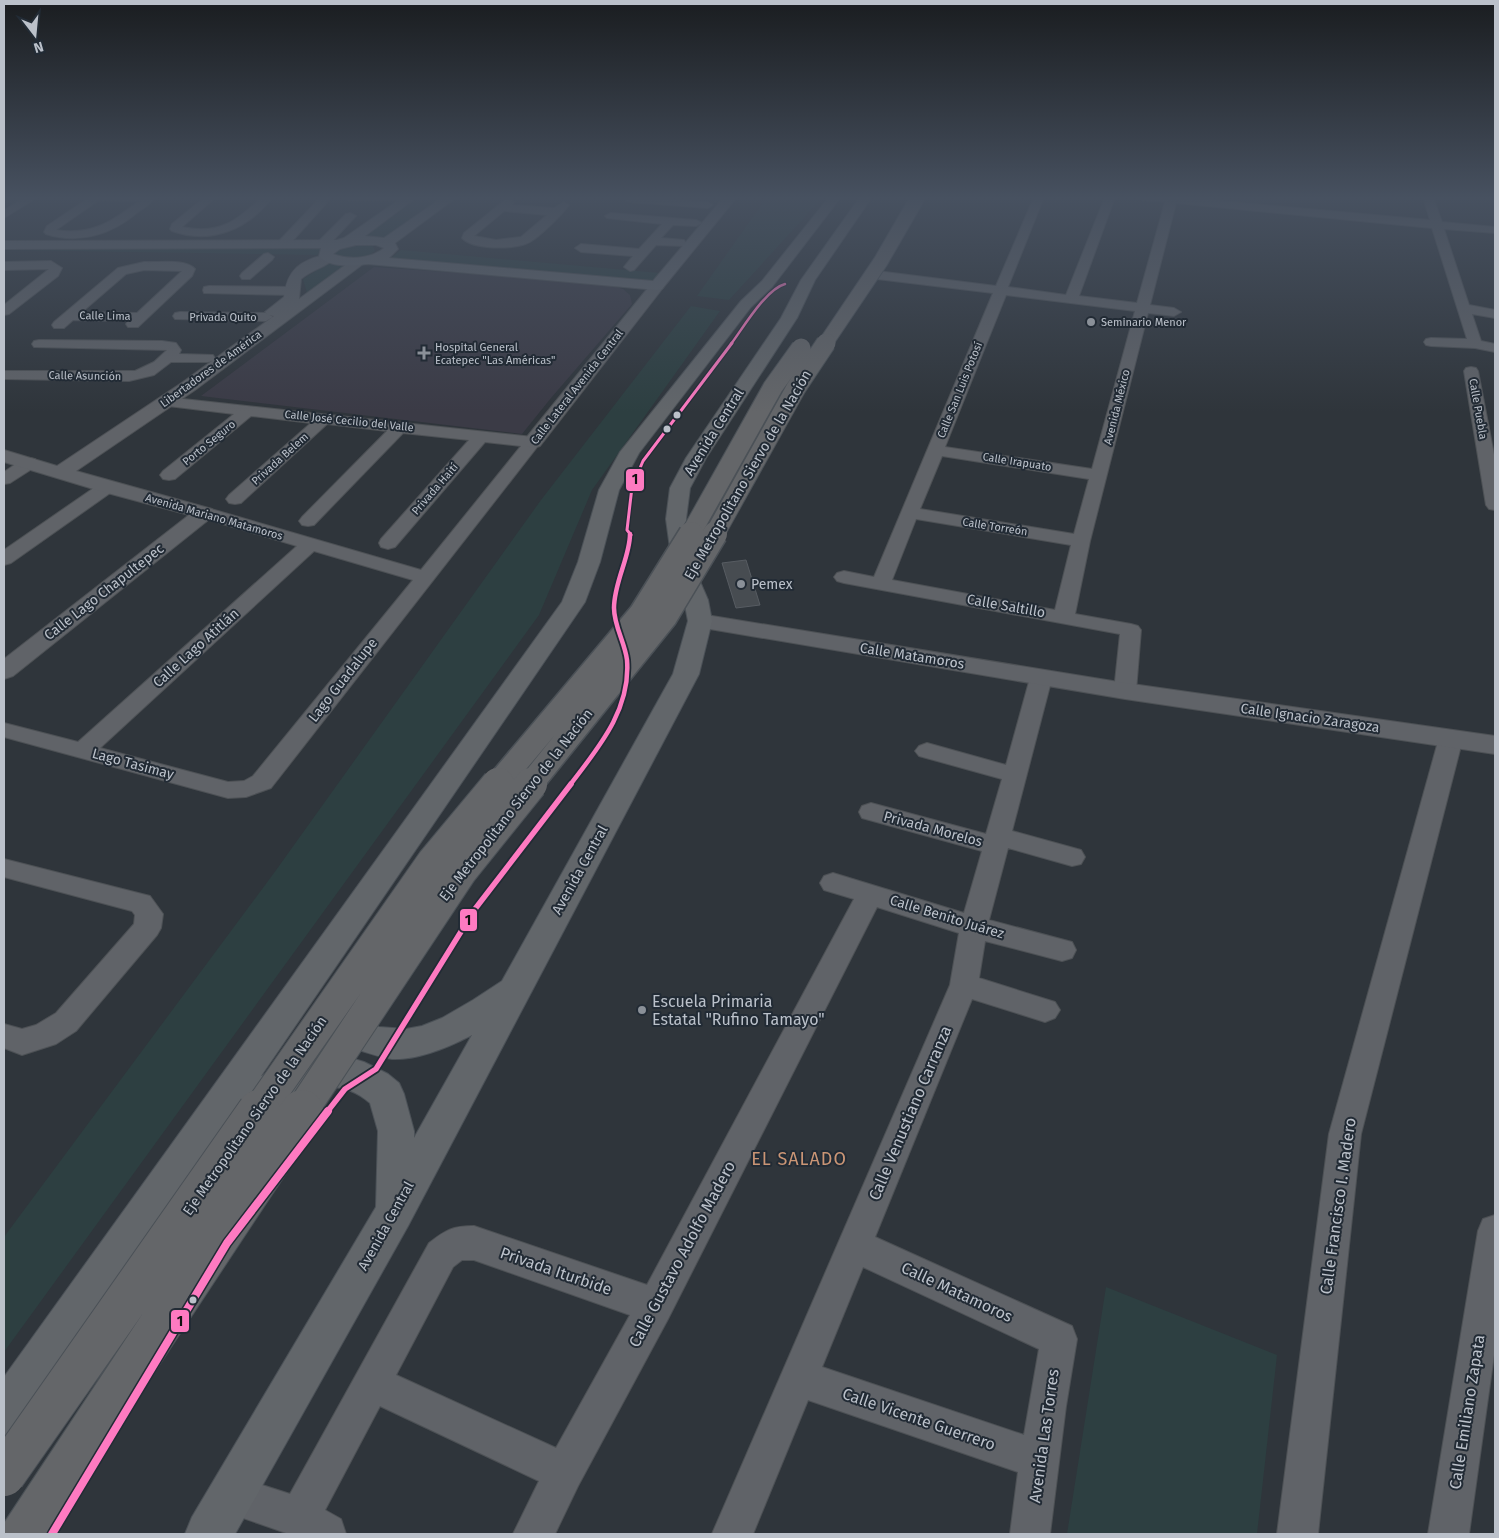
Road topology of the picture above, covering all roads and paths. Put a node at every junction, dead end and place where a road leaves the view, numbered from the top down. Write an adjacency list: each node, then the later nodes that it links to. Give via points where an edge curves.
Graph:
1 (56, 269): 27 (street)
2 (128, 269): 3 (street, Calle Lima, via 64,321 137,320 188,273)
3 (188, 269)
4 (254, 269): 18 (street)
5 (307, 269): 22 (street, Libertadores de América, via 294,279)
6 (352, 269): 39 (street, Libertadores de América)
7 (454, 269): 20 (main road)
8 (656, 269): 17 (main road)
9 (779, 269): 84 (highway, via 746,304 630,452 609,490 589,562 573,602)
10 (816, 269): 66 (highway, Avenida Central, via 789,318 696,458 680,488 676,519 684,570)
11 (859, 269): 101 (highway, Eje Metropolitano Siervo de la Nación, bridge, via 773,386 679,556 641,614 433,862)
12 (876, 269): 104 (highway, Eje Metropolitano Siervo de la Nación, bridge, via 796,388 704,554 664,617 461,871)
13 (1009, 269): 23 (street, Calle San Luis Potosí)
14 (1083, 269): 24 (street)
15 (1153, 269): 25 (street, Avenida México)
16 (1451, 269): 26 (street)
17 (670, 270): 20 (main road, Calle Lateral Avenida Central)
18 (246, 276)
19 (877, 276): 23 (street)
20 (657, 286): 44 (street, Calle Lateral Avenida Central)
21 (209, 290): 22 (street)
22 (292, 291): 31 (street, Libertadores de América, via 291,299)
23 (1000, 291): 24 (street); 45 (street, Calle San Luis Potosí)
24 (1071, 299): 25 (street)
25 (1142, 308): 28 (street); 50 (street, Avenida México)
26 (1464, 308): 29 (street); 33 (street)
27 (4, 311)
28 (1174, 312)
29 (1495, 314)
30 (180, 316): 31 (street, Privada Quito)
31 (266, 317): 35 (street, Libertadores de América)
32 (1431, 342): 33 (street)
33 (1475, 344): 34 (street)
34 (1495, 348)
35 (204, 360): 36 (street, Calle Asunción); 47 (street, Libertadores de América)
36 (165, 361): 38 (street, Calle Asunción, via 154,370 129,376); 38 (street, Calle Asunción, via 174,350 171,346 42,341)
37 (1471, 372): 53 (street, Calle Puebla)
38 (4, 374)
39 (164, 402): 40 (street, Calle José Cecilio del Valle); 48 (street, Libertadores de América)
40 (249, 410): 41 (street, Calle José Cecilio del Valle); 49 (street, Porto Seguro)
41 (325, 418): 42 (street, Calle José Cecilio del Valle); 54 (street, Privada Belem)
42 (400, 427): 43 (street, Calle José Cecilio del Valle); 57 (street)
43 (481, 436): 44 (street, Calle José Cecilio del Valle); 59 (street, Privada Haití)
44 (533, 442): 63 (street, Calle Lateral Avenida Central)
45 (935, 450): 50 (street, Calle Irapuato); 56 (street, Calle San Luis Potosí)
46 (4, 456): 47 (street, Avenida Mariano Matamoros)
47 (35, 465): 48 (street, Avenida Mariano Matamoros); 51 (street)
48 (60, 473): 52 (street, Avenida Mariano Matamoros)
49 (169, 475)
50 (1099, 475): 58 (street, Avenida México)
51 (4, 479)
52 (107, 487): 55 (street, Avenida Mariano Matamoros); 61 (street)
53 (1494, 494)
54 (235, 499)
55 (205, 513): 60 (street, Avenida Mariano Matamoros); 67 (street, Calle Lago Chapultepec)
56 (910, 513): 58 (street, Calle Torreón); 64 (street, Calle San Luis Potosí)
57 (308, 521)
58 (1081, 541): 65 (street, Avenida México)
59 (388, 543)
60 (309, 545): 63 (street, Avenida Mariano Matamoros); 73 (street, Calle Lago Atitlán)
61 (4, 559)
62 (844, 577): 64 (street, Calle Saltillo)
63 (424, 578): 76 (street, Lago Guadalupe)
64 (881, 584): 65 (street, Calle Saltillo)
65 (1064, 617): 69 (street, Calle Saltillo, via 1131,630)
66 (700, 621): 68 (street, Calle Matamoros); 86 (highway, Avenida Central, via 686,674)
67 (4, 671)
68 (1041, 678): 69 (street, Calle Matamoros); 75 (street, Calle Venustiano Carranza)
69 (1125, 691): 71 (street, Calle Ignacio Zaragoza)
70 (4, 730): 73 (street, Lago Tasimay)
71 (1451, 738): 72 (street, Calle Ignacio Zaragoza); 109 (street, Calle Francisco I. Madero, via 1345,1134)
72 (1495, 745)
73 (83, 751): 76 (street, Lago Tasimay, via 228,790 254,788)
74 (927, 751): 75 (street)
75 (1015, 775): 78 (street, Calle Venustiano Carranza)
76 (262, 782)
77 (871, 812): 78 (street, Privada Morelos)
78 (996, 841): 79 (street, Privada Morelos); 83 (street, Calle Venustiano Carranza)
79 (1072, 857)
80 (4, 868): 89 (street, via 141,903 149,914 147,928 66,1022 45,1036 22,1042)
81 (833, 883): 82 (street, Calle Benito Juárez)
82 (870, 894): 83 (street, Calle Benito Juárez); 94 (street, Calle Gustavo Adolfo Madero)
83 (974, 927): 85 (street, Calle Benito Juárez); 87 (street, Calle Venustiano Carranza)
84 (342, 932): 86 (highway, via 330,971 329,993 335,1013 349,1028 374,1040 396,1044 445,1032 476,1016); 90 (highway)
85 (1062, 950)
86 (517, 984): 91 (highway, Avenida Central)
87 (964, 985): 88 (street); 93 (street, Calle Venustiano Carranza)
88 (1045, 1010)
89 (4, 1036)
90 (205, 1127): 91 (highway, via 254,1096 287,1080 321,1072 351,1073 386,1094 396,1131); 98 (highway)
91 (394, 1213): 102 (highway, Avenida Central)
92 (1495, 1231): 110 (street, Calle Emiliano Zapata)
93 (854, 1245): 95 (street, Calle Matamoros); 96 (street, Calle Venustiano Carranza)
94 (656, 1306): 97 (street, Privada Iturbide, via 474,1243 456,1243 441,1255); 100 (street, Calle Gustavo Adolfo Madero)
95 (1059, 1339): 99 (street, Avenida Las Torres)
96 (798, 1378): 99 (street, Calle Vicente Guerrero); 107 (street, Calle Venustiano Carranza)
97 (372, 1383): 100 (street); 103 (street)
98 (4, 1414)
99 (1041, 1460): 108 (street, Avenida Las Torres)
100 (564, 1472): 106 (street, Calle Gustavo Adolfo Madero)
101 (4, 1475)
102 (231, 1495): 103 (street); 105 (highway, Avenida Central)
103 (313, 1525)
104 (22, 1534)
105 (209, 1534)
106 (534, 1534)
107 (733, 1534)
108 (1030, 1534)
109 (1297, 1534)
110 (1448, 1534)

